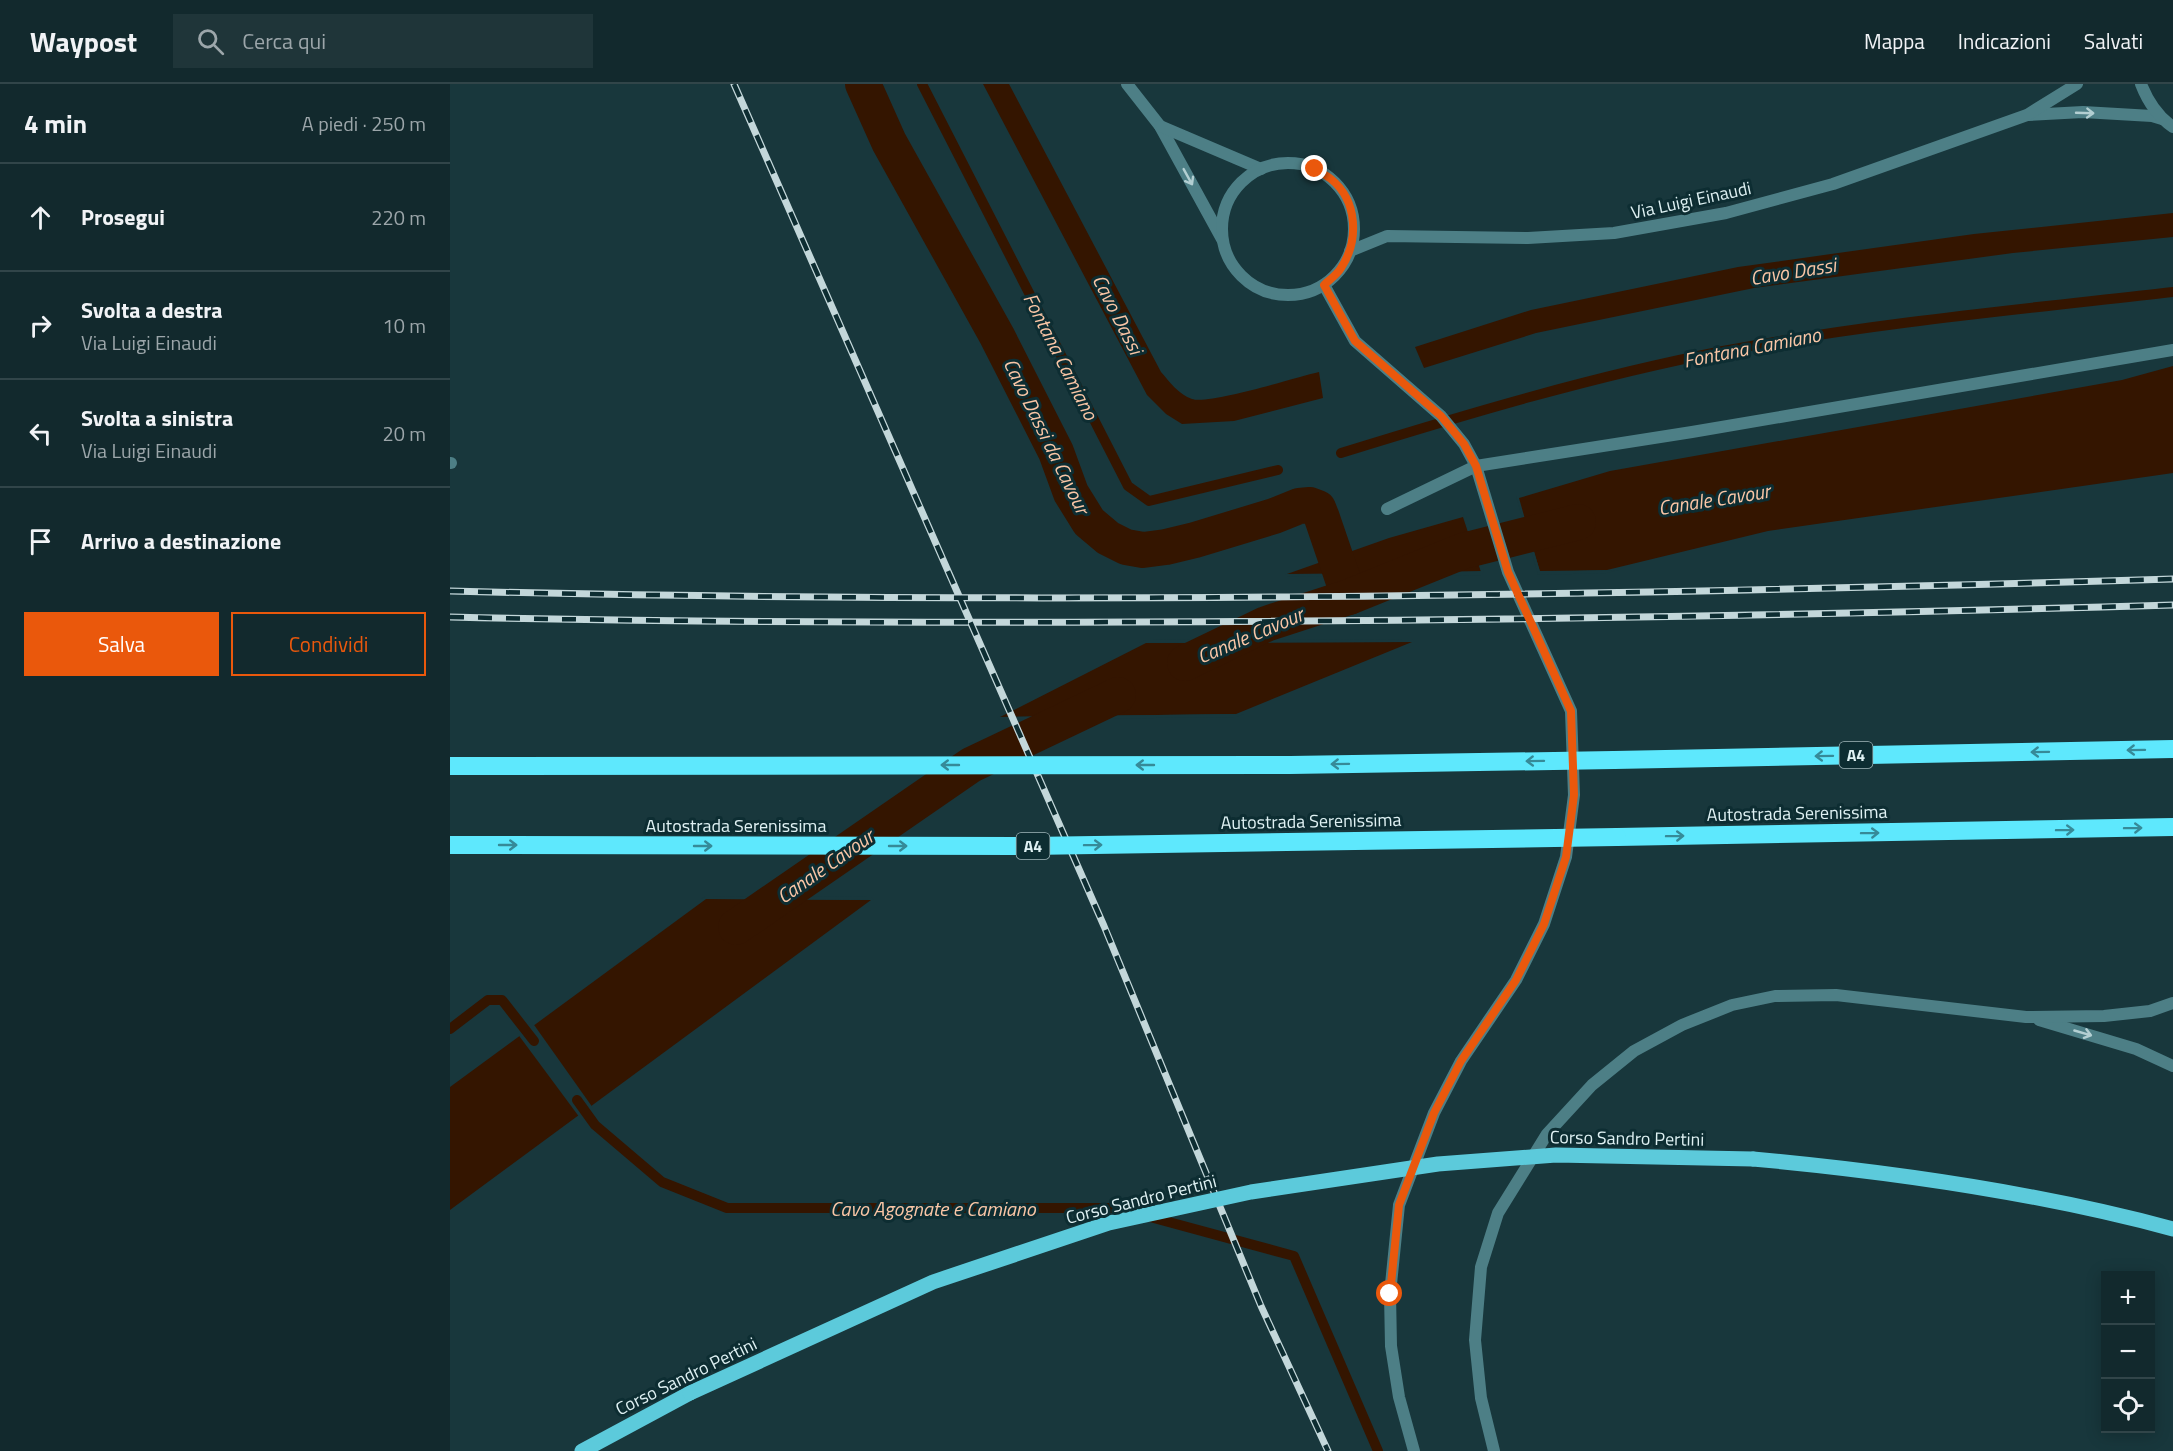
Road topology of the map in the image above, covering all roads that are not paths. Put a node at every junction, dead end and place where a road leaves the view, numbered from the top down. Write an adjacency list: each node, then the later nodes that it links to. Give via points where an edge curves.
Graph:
1 (1127, 84): 6 (street)
2 (2077, 84): 4 (street, Via Luigi Einaudi)
3 (2141, 84): 5 (street)
4 (2027, 116): 5 (street, Via Luigi Einaudi, one-way to 5, via 2083,112); 10 (street, Via Luigi Einaudi, via 1833,184 1726,213 1614,233 1528,238 1388,236)
5 (2162, 119): 7 (street)
6 (1160, 126): 8 (street); 9 (street, one-way to 9)
7 (2173, 127)
8 (1261, 169): 9 (street, via 1243,180 1230,198 1222,219); 10 (street, via 1297,164 1332,179 1352,212 1354,232)
9 (1222, 240): 11 (street, via 1229,261 1243,278 1261,289 1282,295 1304,293)
10 (1350, 251): 11 (street, via 1340,270)
11 (1324, 285): 13 (street, via 1355,341 1441,416 1464,444)
12 (2173, 350): 13 (street)
13 (1477, 471): 14 (street); 24 (street, via 1508,572 1571,711 1574,795 1566,857 1544,924 1516,980 1461,1061 1434,1113 1399,1205 1390,1294 1391,1346 1399,1397)
14 (1388, 509)
15 (2173, 749): 16 (highway, A4, one-way to 16, bridge, via 1290,765)
16 (450, 766)
17 (2173, 827): 18 (highway, Autostrada Serenissima / A4, one-way to 17, bridge, via 1030,846)
18 (450, 845)
19 (2173, 1003): 20 (street, via 2150,1011 2104,1016)
20 (2026, 1017): 21 (street, one-way to 21, via 2136,1049); 25 (street, via 1836,995 1774,996 1732,1005 1682,1025 1634,1051 1592,1085 1547,1134 1498,1213 1481,1267 1475,1340 1481,1398)
21 (2173, 1066)
22 (2173, 1229): 23 (main road, Corso Sandro Pertini, bridge, via 2120,1214 1981,1187 1753,1159 1544,1156 1438,1164 1321,1180 1109,1223 933,1282 690,1393)
23 (582, 1451)
24 (1414, 1451)
25 (1494, 1451)

